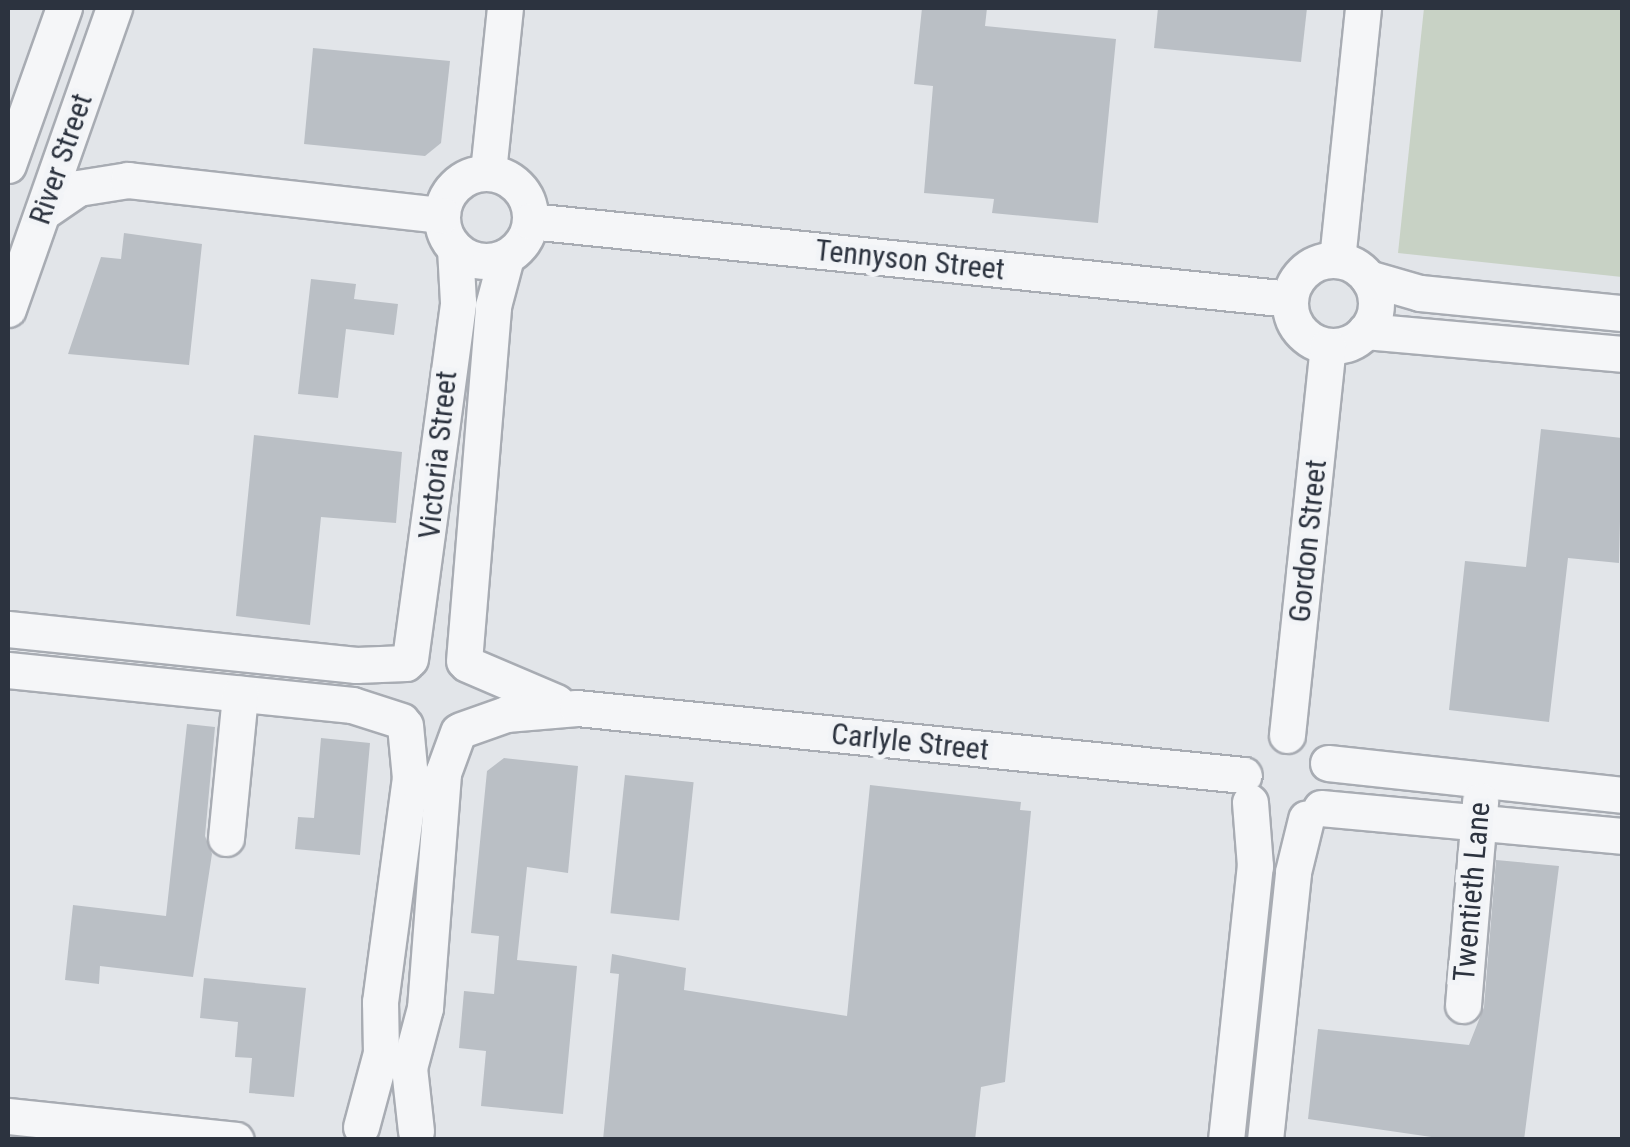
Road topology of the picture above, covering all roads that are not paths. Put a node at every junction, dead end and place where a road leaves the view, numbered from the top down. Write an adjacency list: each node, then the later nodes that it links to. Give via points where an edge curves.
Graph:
1 (64, 8): 6 (street)
2 (114, 8): 5 (street, River Street)
3 (505, 8): 7 (street)
4 (1364, 8): 14 (street)
5 (73, 126): 8 (street, via 84,157); 9 (street, River Street)
6 (8, 165)
7 (488, 172): 10 (street, via 462,180); 11 (street, via 514,182)
8 (128, 180): 9 (street, via 78,188); 10 (street)
9 (43, 212): 17 (street, River Street)
10 (442, 215): 12 (street)
11 (530, 221): 13 (street); 16 (street, Tennyson Street)
12 (455, 249): 13 (street, via 479,261); 23 (street, Victoria Street, via 458,302)
13 (506, 257): 24 (street, Victoria Street, via 493,306)
14 (1336, 260): 15 (street); 16 (street, via 1300,274)
15 (1368, 278): 18 (street, via 1420,292); 19 (street, via 1376,305)
16 (1290, 299): 20 (street, via 1304,335)
17 (8, 309)
18 (1622, 313)
19 (1365, 331): 20 (street); 21 (street)
20 (1328, 346): 30 (street, Gordon Street)
21 (1622, 354)
22 (8, 629): 23 (street, via 356,665)
23 (408, 661): 24 (street, via 434,651); 28 (street, via 393,696)
24 (465, 662): 27 (street, Carlyle Street); 29 (street, via 479,698)
25 (8, 670): 26 (street)
26 (240, 694): 28 (street, via 352,704); 38 (street)
27 (576, 708): 29 (street, Carlyle Street, via 506,714); 33 (street, Carlyle Street)
28 (404, 723): 29 (street, via 430,737); 41 (street, via 410,778 382,983 381,1053)
29 (459, 731): 42 (street, via 443,773 425,1008 408,1078)
30 (1288, 735): 31 (street, via 1312,743); 33 (street, via 1253,752)
31 (1328, 763): 32 (street); 35 (street, via 1330,786)
32 (1482, 780): 34 (street); 36 (street, Twentieth Lane)
33 (1247, 789): 35 (street, via 1269,819); 44 (street, via 1255,866)
34 (1622, 795)
35 (1314, 814): 36 (street); 45 (street, via 1293,872)
36 (1478, 822): 37 (street); 39 (street, Twentieth Lane)
37 (1622, 836)
38 (226, 838)
39 (1462, 1004)
40 (8, 1116): 43 (street)
41 (352, 1135): 42 (street, via 390,1120)
42 (419, 1135)
43 (236, 1140)
44 (1226, 1140)
45 (1265, 1140)

